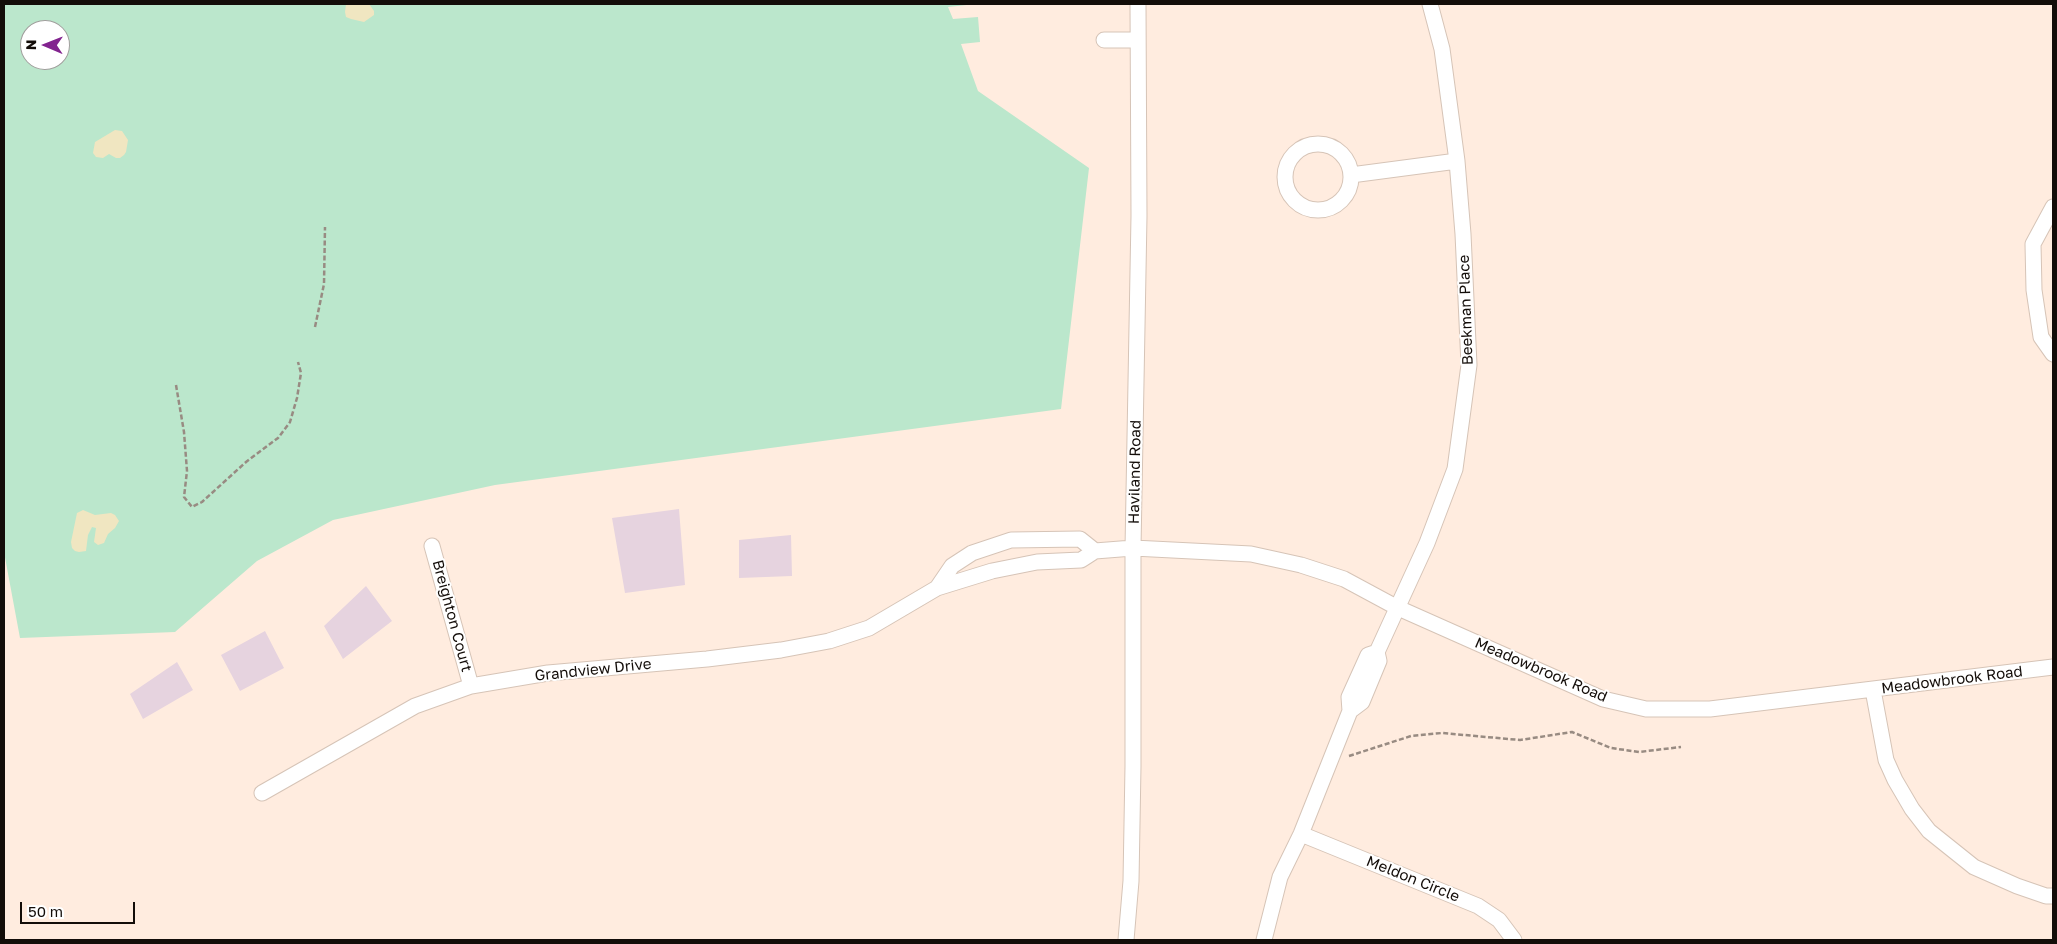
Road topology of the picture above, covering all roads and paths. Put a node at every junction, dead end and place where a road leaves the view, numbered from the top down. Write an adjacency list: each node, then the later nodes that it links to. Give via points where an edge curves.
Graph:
1 (1138, 4): 4 (street, Haviland Road)
2 (1430, 4): 5 (street, Beekman Place, via 1442,49)
3 (1104, 40): 4 (street)
4 (1138, 40): 14 (street, Haviland Road, via 1139,216)
5 (1456, 162): 6 (street); 17 (street, Beekman Place, via 1463,234 1468,374 1454,469 1427,543)
6 (1351, 175): 6 (street, via 1348,162 1340,152 1316,144 1293,156 1287,167 1286,180 1289,192 1297,202 1308,209 1321,210 1344,199 1350,188)
7 (2053, 207): 10 (street, via 2033,244 2034,290 2041,337)
8 (325, 228): 9 (path, via 324,284)
9 (315, 327)
10 (2053, 354)
11 (298, 362): 12 (path, via 301,374 290,422 278,438 192,507 184,498 184,432)
12 (176, 385)
13 (432, 546): 19 (street, Breighton Court)
14 (1133, 548): 15 (street, Meadowbrook Road); 17 (street, Meadowbrook Road, via 1251,554 1301,565 1344,580); 26 (street, Haviland Road, via 1133,785)
15 (1095, 551): 16 (street, Grandview Drive, via 1081,560 1037,562); 16 (street, Grandview Drive, via 1080,539 1011,540 972,553 952,566)
16 (937, 588): 19 (street, Grandview Drive, via 869,628 829,641 761,653 548,673)
17 (1396, 607): 20 (street, Meadowbrook Road, via 1603,699 1646,710 1710,709); 24 (street, via 1377,652 1379,661 1362,702 1350,711)
18 (2053, 668): 20 (street, Meadowbrook Road)
19 (471, 686): 23 (street, Grandview Drive, via 415,706)
20 (1873, 690): 25 (street, via 1886,760 1929,831 1974,867 2017,886)
21 (1681, 747): 22 (path, via 1639,752 1611,748 1572,732 1520,740 1442,733 1411,736)
22 (1347, 757)
23 (262, 793)
24 (1301, 834): 27 (street, via 1280,877); 28 (street, Meldon Circle, via 1478,906 1499,920)
25 (2053, 896)
26 (1126, 940)
27 (1264, 940)
28 (1514, 940)

